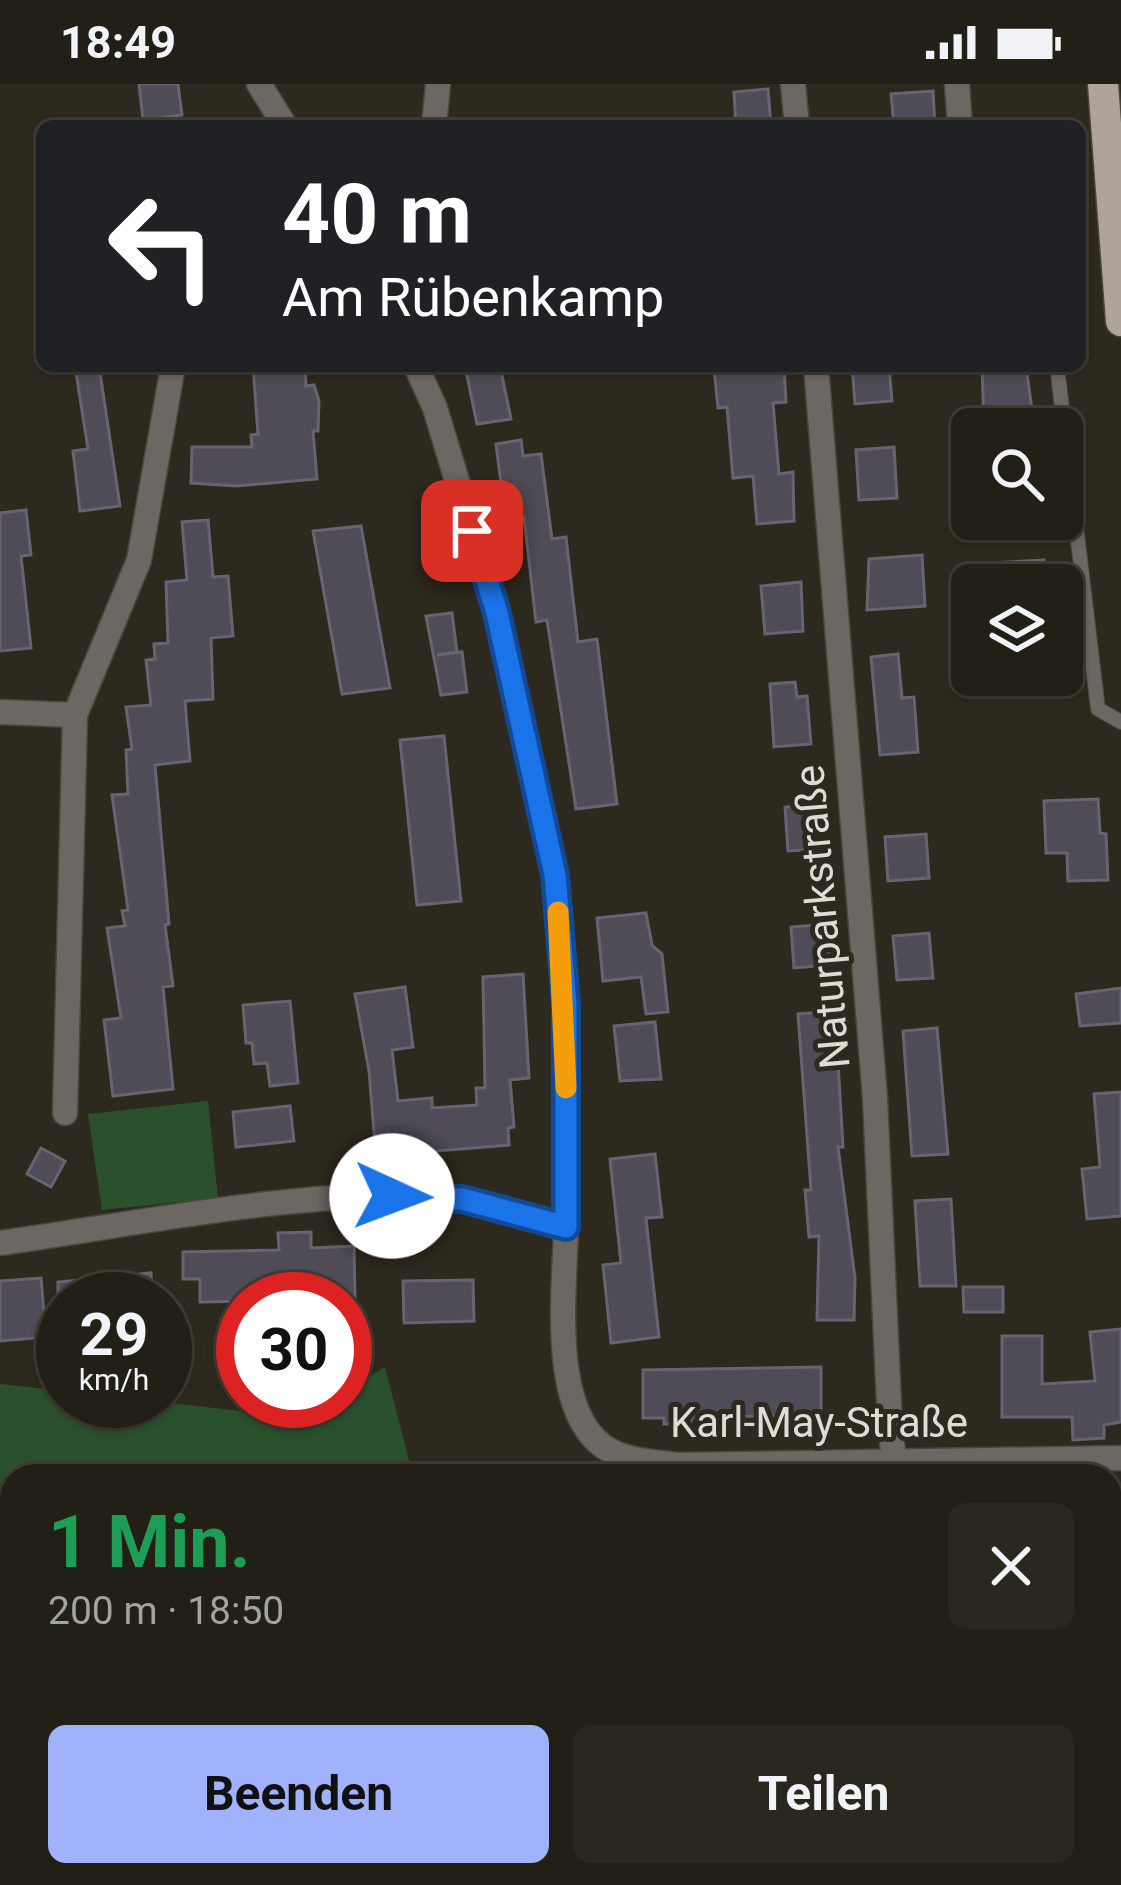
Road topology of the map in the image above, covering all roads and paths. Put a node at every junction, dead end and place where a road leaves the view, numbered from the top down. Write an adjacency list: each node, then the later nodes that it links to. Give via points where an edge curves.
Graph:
1 (260, 84): 6 (street)
2 (437, 84): 7 (street)
3 (793, 84): 8 (street)
4 (957, 84): 9 (street)
5 (1103, 84): 10 (main road)
6 (281, 120)
7 (434, 120)
8 (796, 120)
9 (960, 120)
10 (1121, 321)
11 (172, 372): 16 (street, via 139,560)
12 (419, 372): 19 (street, Karl-May-Straße, via 497,613 555,875 566,1004)
13 (816, 372): 23 (street, Naturparkstraße, via 874,1075)
14 (1058, 372): 17 (lane, via 1098,709)
15 (0, 712): 16 (street)
16 (75, 715): 18 (street)
17 (1121, 722)
18 (65, 1113)
19 (566, 1227): 20 (street, via 423,1195 173,1217); 22 (street, Karl-May-Straße, via 569,1391 578,1420 598,1443)
20 (0, 1243)
21 (1121, 1458): 24 (street, Karl-May-Straße)
22 (670, 1464)
23 (895, 1464)
24 (1008, 1464)

